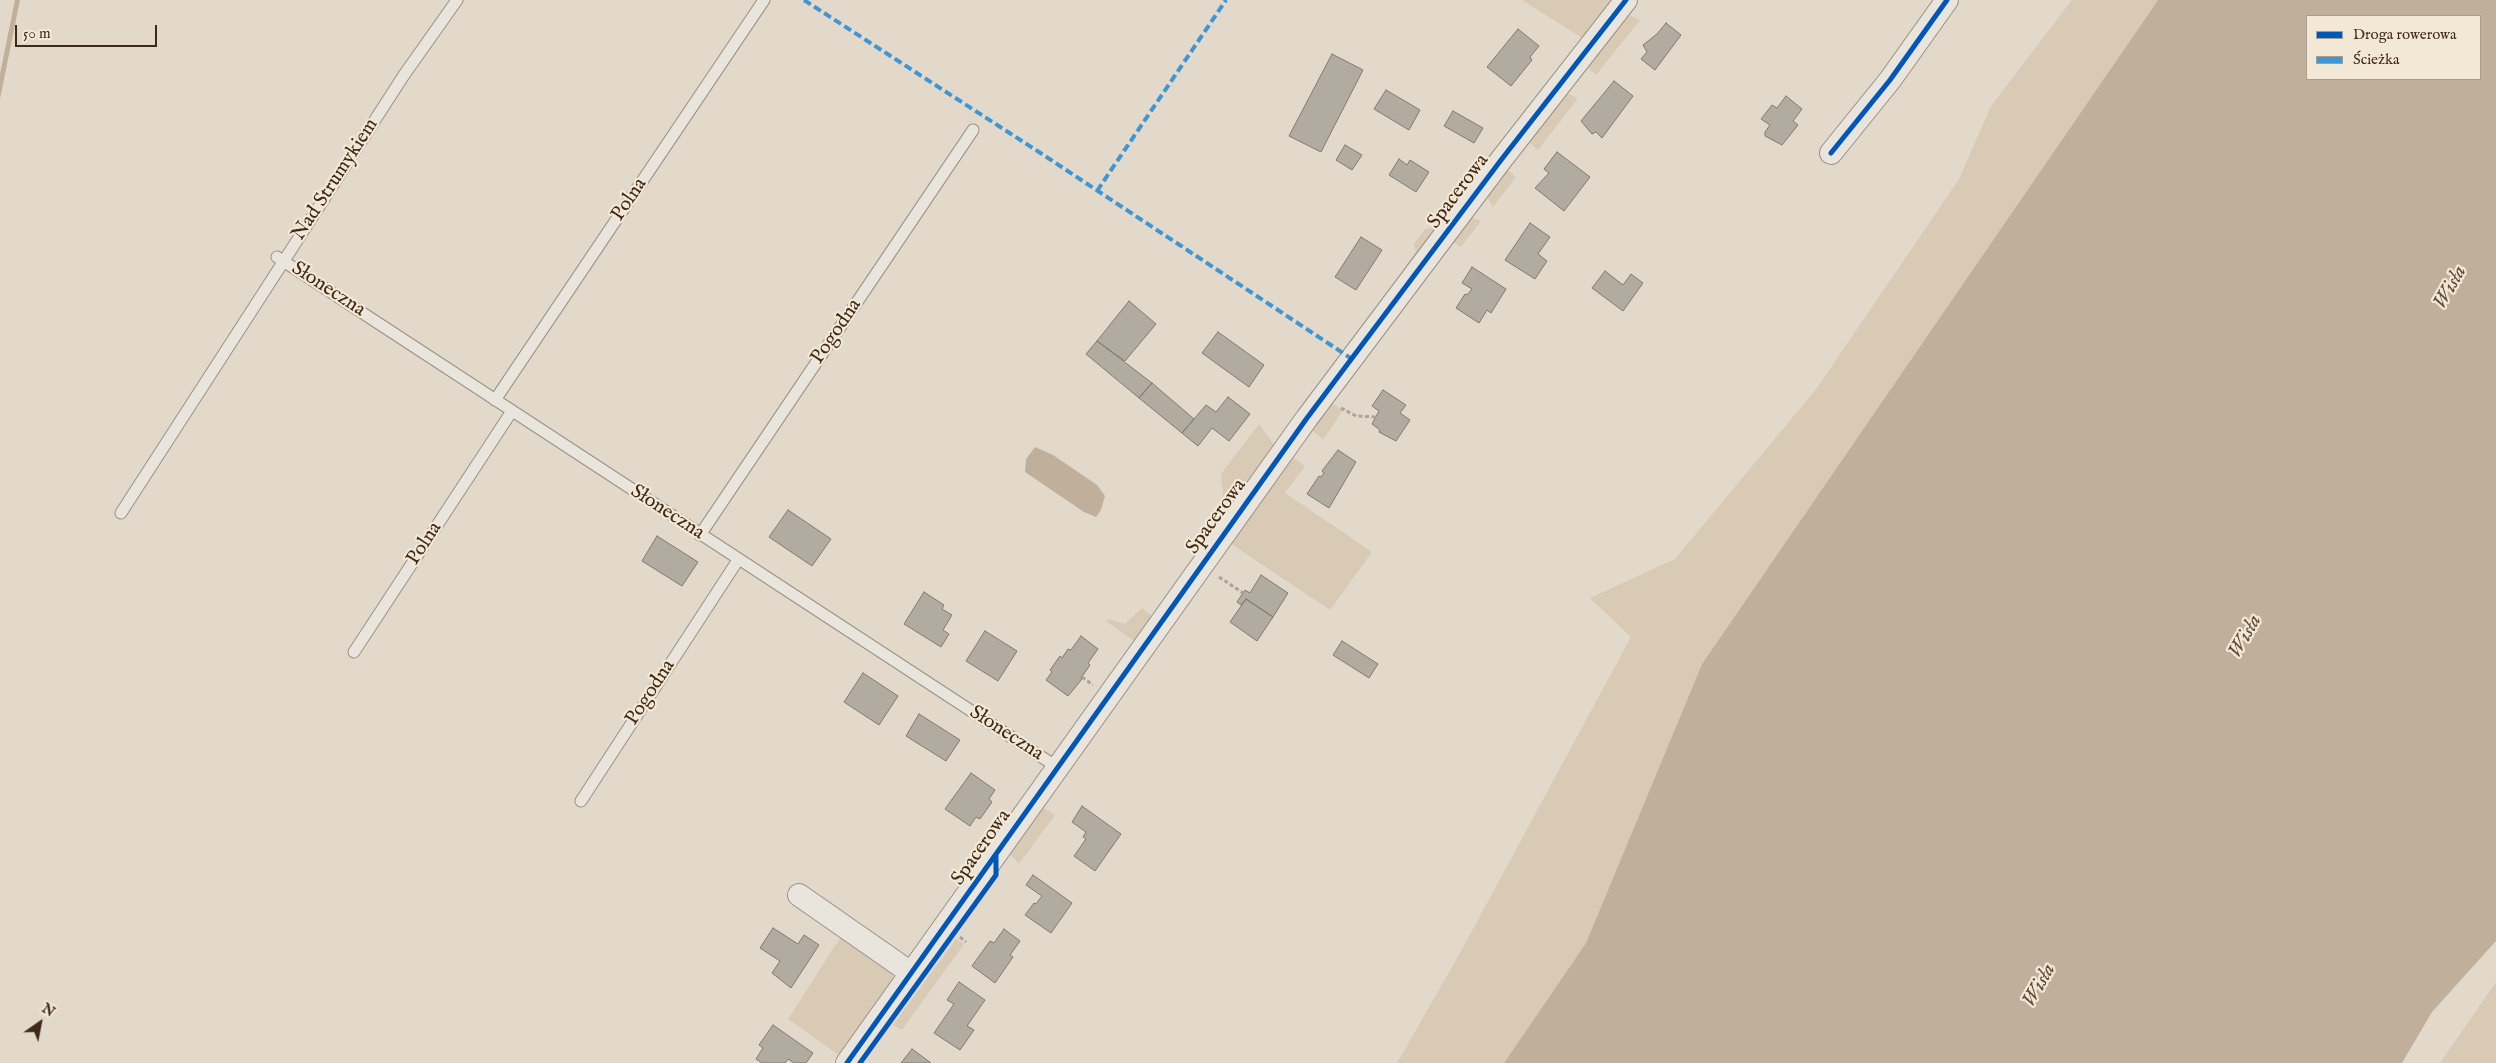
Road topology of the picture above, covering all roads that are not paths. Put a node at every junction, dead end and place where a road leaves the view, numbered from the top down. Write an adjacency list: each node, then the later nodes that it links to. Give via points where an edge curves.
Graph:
1 (457, 0): 7 (lane, Nad Strumykiem)
2 (764, 0): 8 (lane, Polna)
3 (1626, 0): 14 (street, Spacerowa, via 1324,396)
4 (1947, 0): 6 (street, via 1890,80)
5 (974, 130): 11 (lane, Pogodna)
6 (1831, 153)
7 (281, 259): 8 (lane, Słoneczna); 10 (lane, Nad Strumykiem)
8 (495, 400): 9 (lane, Słoneczna)
9 (512, 411): 11 (lane, Słoneczna); 13 (lane, Polna)
10 (121, 513)
11 (700, 535): 12 (lane, Słoneczna)
12 (738, 560): 14 (lane, Słoneczna); 15 (lane, Pogodna)
13 (354, 652)
14 (1057, 767): 17 (street, Spacerowa)
15 (581, 801)
16 (799, 895): 17 (street)
17 (911, 973): 18 (street, Spacerowa)
18 (847, 1063)

